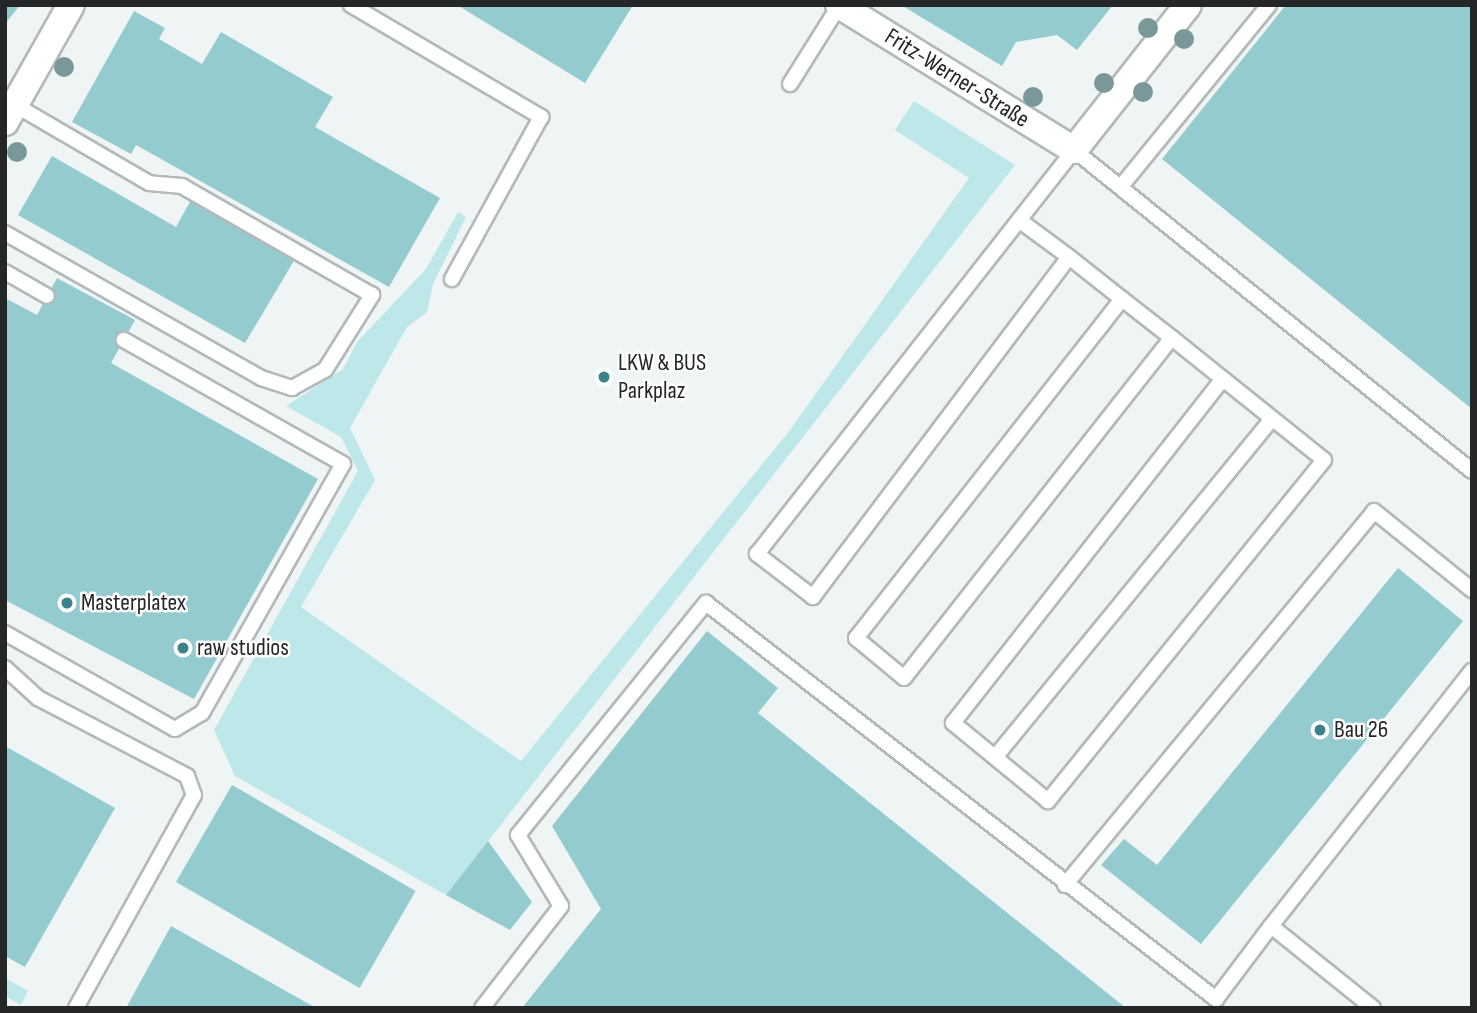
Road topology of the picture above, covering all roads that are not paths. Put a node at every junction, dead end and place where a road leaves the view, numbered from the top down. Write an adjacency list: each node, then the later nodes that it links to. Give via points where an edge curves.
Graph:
1 (71, 5): 7 (street)
2 (351, 5): 14 (lane, via 541,117)
3 (839, 5): 6 (lane); 8 (street, Fritz-Werner-Straße)
4 (1188, 5): 8 (street)
5 (1269, 5): 9 (lane)
6 (790, 85)
7 (10, 114): 11 (lane, via 149,184 182,186 372,295 325,370 292,388 261,378)
8 (1074, 150): 9 (lane); 10 (lane)
9 (1123, 184): 21 (lane)
10 (1019, 220): 12 (lane); 12 (lane, via 757,554 813,597)
11 (5, 233)
12 (1069, 257): 16 (lane)
13 (5, 272): 15 (lane)
14 (452, 279)
15 (47, 296)
16 (1122, 299): 17 (lane); 17 (lane, via 856,638 904,678)
17 (1172, 338): 19 (lane)
18 (124, 340): 23 (lane, via 343,464 202,713 175,729)
19 (1223, 379): 20 (lane); 26 (lane, via 953,723)
20 (1272, 419): 26 (lane); 26 (lane, via 1324,460 1048,801)
21 (1472, 471)
22 (1472, 590): 27 (lane, via 1374,512)
23 (5, 633)
24 (5, 668): 30 (lane, via 38,698 187,776 194,795)
25 (1472, 671): 28 (lane)
26 (996, 756)
27 (1065, 885): 29 (lane); 31 (lane, via 706,603 518,835 561,906)
28 (1271, 926): 29 (lane); 32 (lane)
29 (1217, 1004)
30 (76, 1008)
31 (482, 1008)
32 (1373, 1008)

